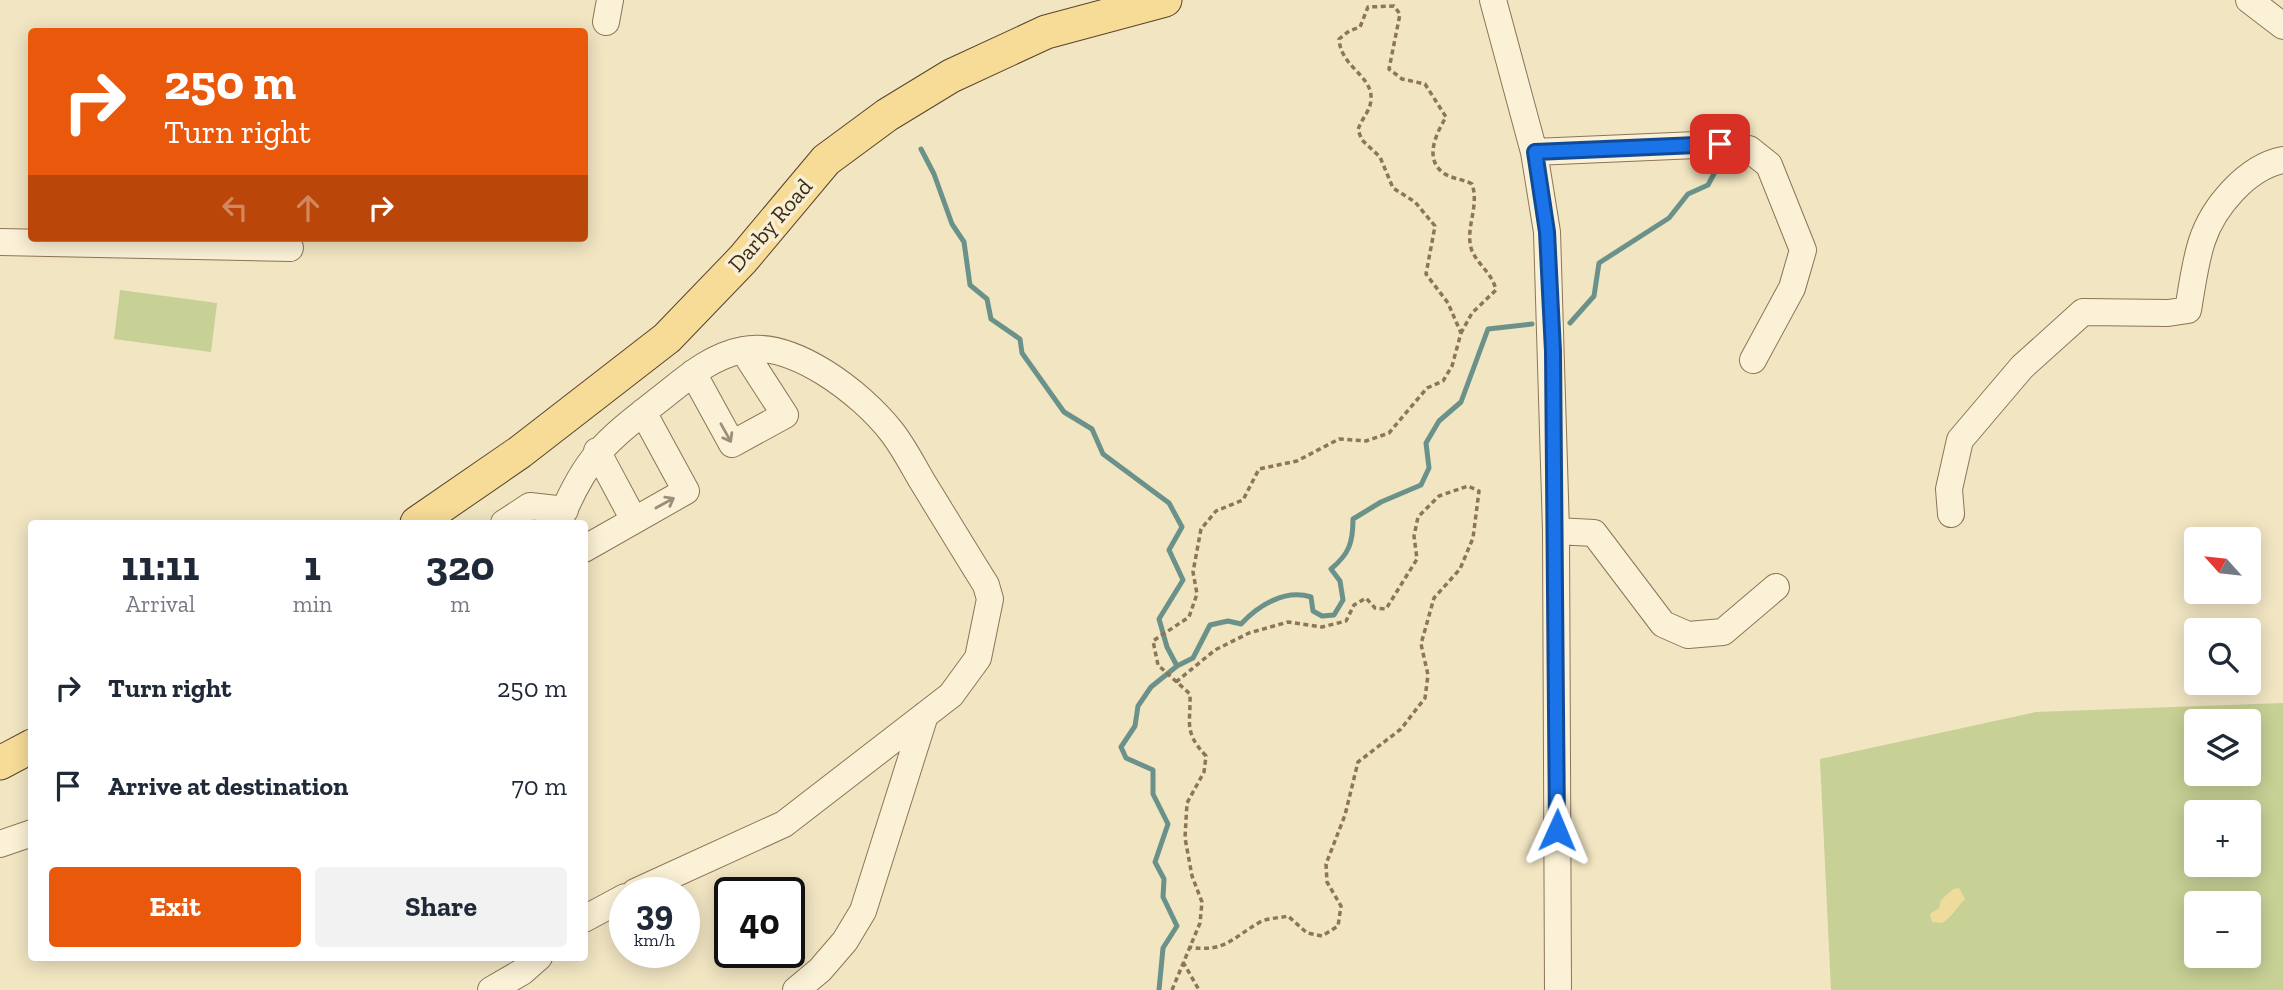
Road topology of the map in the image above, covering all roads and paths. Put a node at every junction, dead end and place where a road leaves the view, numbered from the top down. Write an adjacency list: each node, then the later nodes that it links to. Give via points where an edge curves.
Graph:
1 (1165, 0): 17 (main road, Darby Road, via 1046,32 951,76 887,115 827,160 743,259 667,338 520,452)
2 (1493, 0): 5 (street)
3 (2249, 0): 4 (street)
4 (2283, 26)
5 (1535, 152): 11 (street, via 1720,144 1749,149 1769,165 1803,250 1792,288); 20 (street, via 1547,232)
6 (2283, 160): 15 (street, via 2267,163 2222,203 2202,240 2188,310 2083,312 2022,367 1960,440 1949,489)
7 (0, 242): 8 (street)
8 (290, 248)
9 (1461, 333): 9 (path, via 1472,313 1496,290 1493,278 1472,251 1477,198 1472,184 1442,173 1433,158 1432,144 1446,117 1425,84 1402,79 1389,69 1400,13 1394,6 1368,7 1360,27 1339,39 1340,53 1370,86 1371,101 1358,130 1380,157 1393,188 1415,202 1435,226 1426,274 1448,303); 23 (path, via 1443,381 1427,388 1389,433 1366,441 1339,439 1297,461 1259,469 1242,500 1216,511 1201,529 1195,551 1195,606 1189,617 1153,641 1158,665)
10 (743, 350): 12 (street, via 714,359); 12 (street, one-way to 10, via 732,444 785,415); 24 (street, via 771,350 802,360 837,381 874,413 891,431 986,585 989,610 978,658 951,695)
11 (1753, 360)
12 (692, 373): 13 (street)
13 (643, 412): 14 (street); 19 (street, one-way to 13, via 686,491)
14 (597, 451): 16 (street); 19 (street)
15 (1951, 514)
16 (562, 517): 18 (street, via 530,506)
17 (421, 520)
18 (509, 520)
19 (634, 520): 21 (street)
20 (1556, 531): 22 (street, via 1594,533 1663,624 1688,635 1723,632); 39 (street)
21 (588, 547)
22 (1776, 587)
23 (1176, 681): 32 (path, via 1190,694 1187,726 1206,756 1204,772 1187,803 1185,838 1202,902 1200,923); 32 (path, via 1215,650 1249,634 1288,622 1322,627 1346,621 1354,605 1366,598 1375,608 1385,609 1417,559 1414,536 1418,517 1440,496 1468,486 1479,491 1473,538 1460,569 1434,598 1421,644 1428,675 1425,698 1401,729 1358,762 1326,864 1328,883 1340,906 1338,926 1322,936 1307,933 1287,916 1262,921 1235,941 1210,951)
24 (925, 715): 29 (street, via 784,824); 36 (street, via 863,911 820,971)
25 (28, 748): 26 (main road)
26 (0, 763)
27 (28, 835): 28 (street)
28 (0, 844)
29 (670, 877)
30 (609, 906): 31 (street)
31 (588, 917)
32 (1189, 947): 34 (path)
33 (534, 961): 35 (street)
34 (1183, 962): 37 (path); 38 (path)
35 (491, 990)
36 (796, 990)
37 (1172, 990)
38 (1199, 990)
39 (1558, 990)

